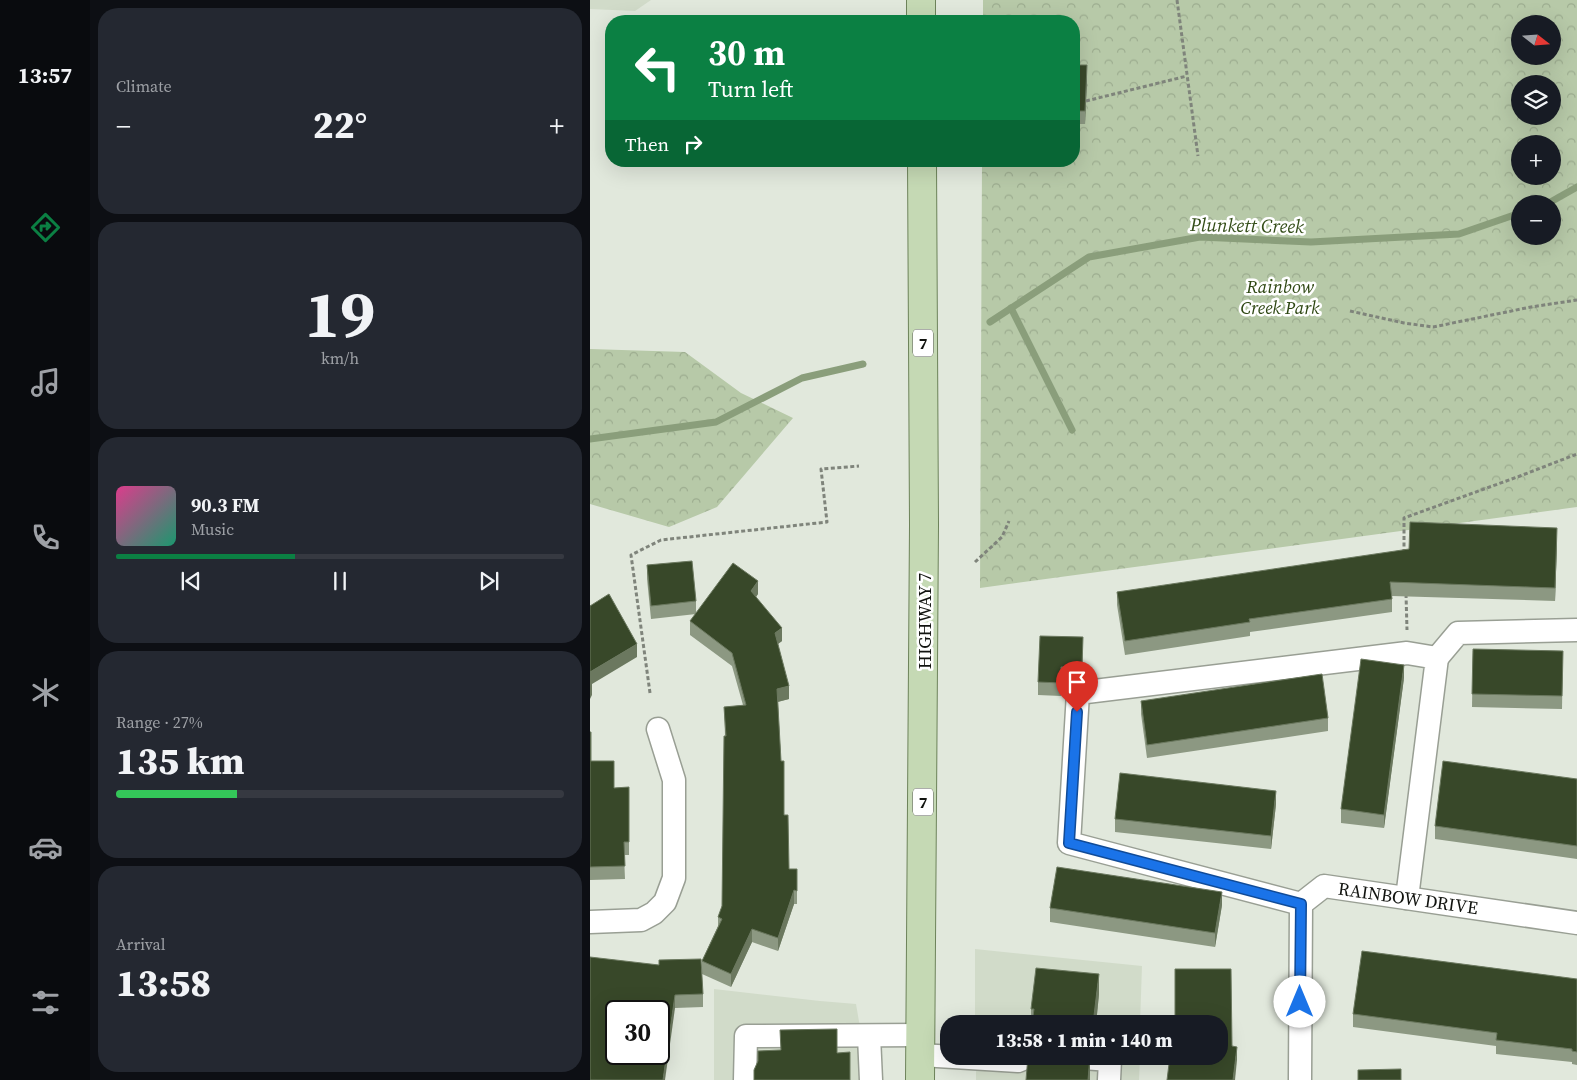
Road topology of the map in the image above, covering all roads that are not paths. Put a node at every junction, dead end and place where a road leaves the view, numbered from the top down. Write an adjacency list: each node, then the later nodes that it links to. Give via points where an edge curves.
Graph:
1 (922, 167): 10 (main road, HIGHWAY 7 / 7)
2 (1577, 630): 3 (street, via 1458,633)
3 (1436, 658): 5 (street); 6 (street, via 1407,653 1078,693 1069,843)
4 (658, 729): 7 (street, via 674,780 674,878 665,902 641,920)
5 (1407, 898): 6 (street, RAINBOW DRIVE, via 1324,886); 8 (street, RAINBOW DRIVE)
6 (1301, 904): 16 (street)
7 (590, 922)
8 (1577, 923)
9 (869, 1036): 10 (street); 13 (street, via 746,1036); 14 (street)
10 (921, 1057): 11 (street)
11 (940, 1058)
12 (1110, 1065): 15 (street)
13 (745, 1080)
14 (871, 1080)
15 (1109, 1080)
16 (1300, 1080)

